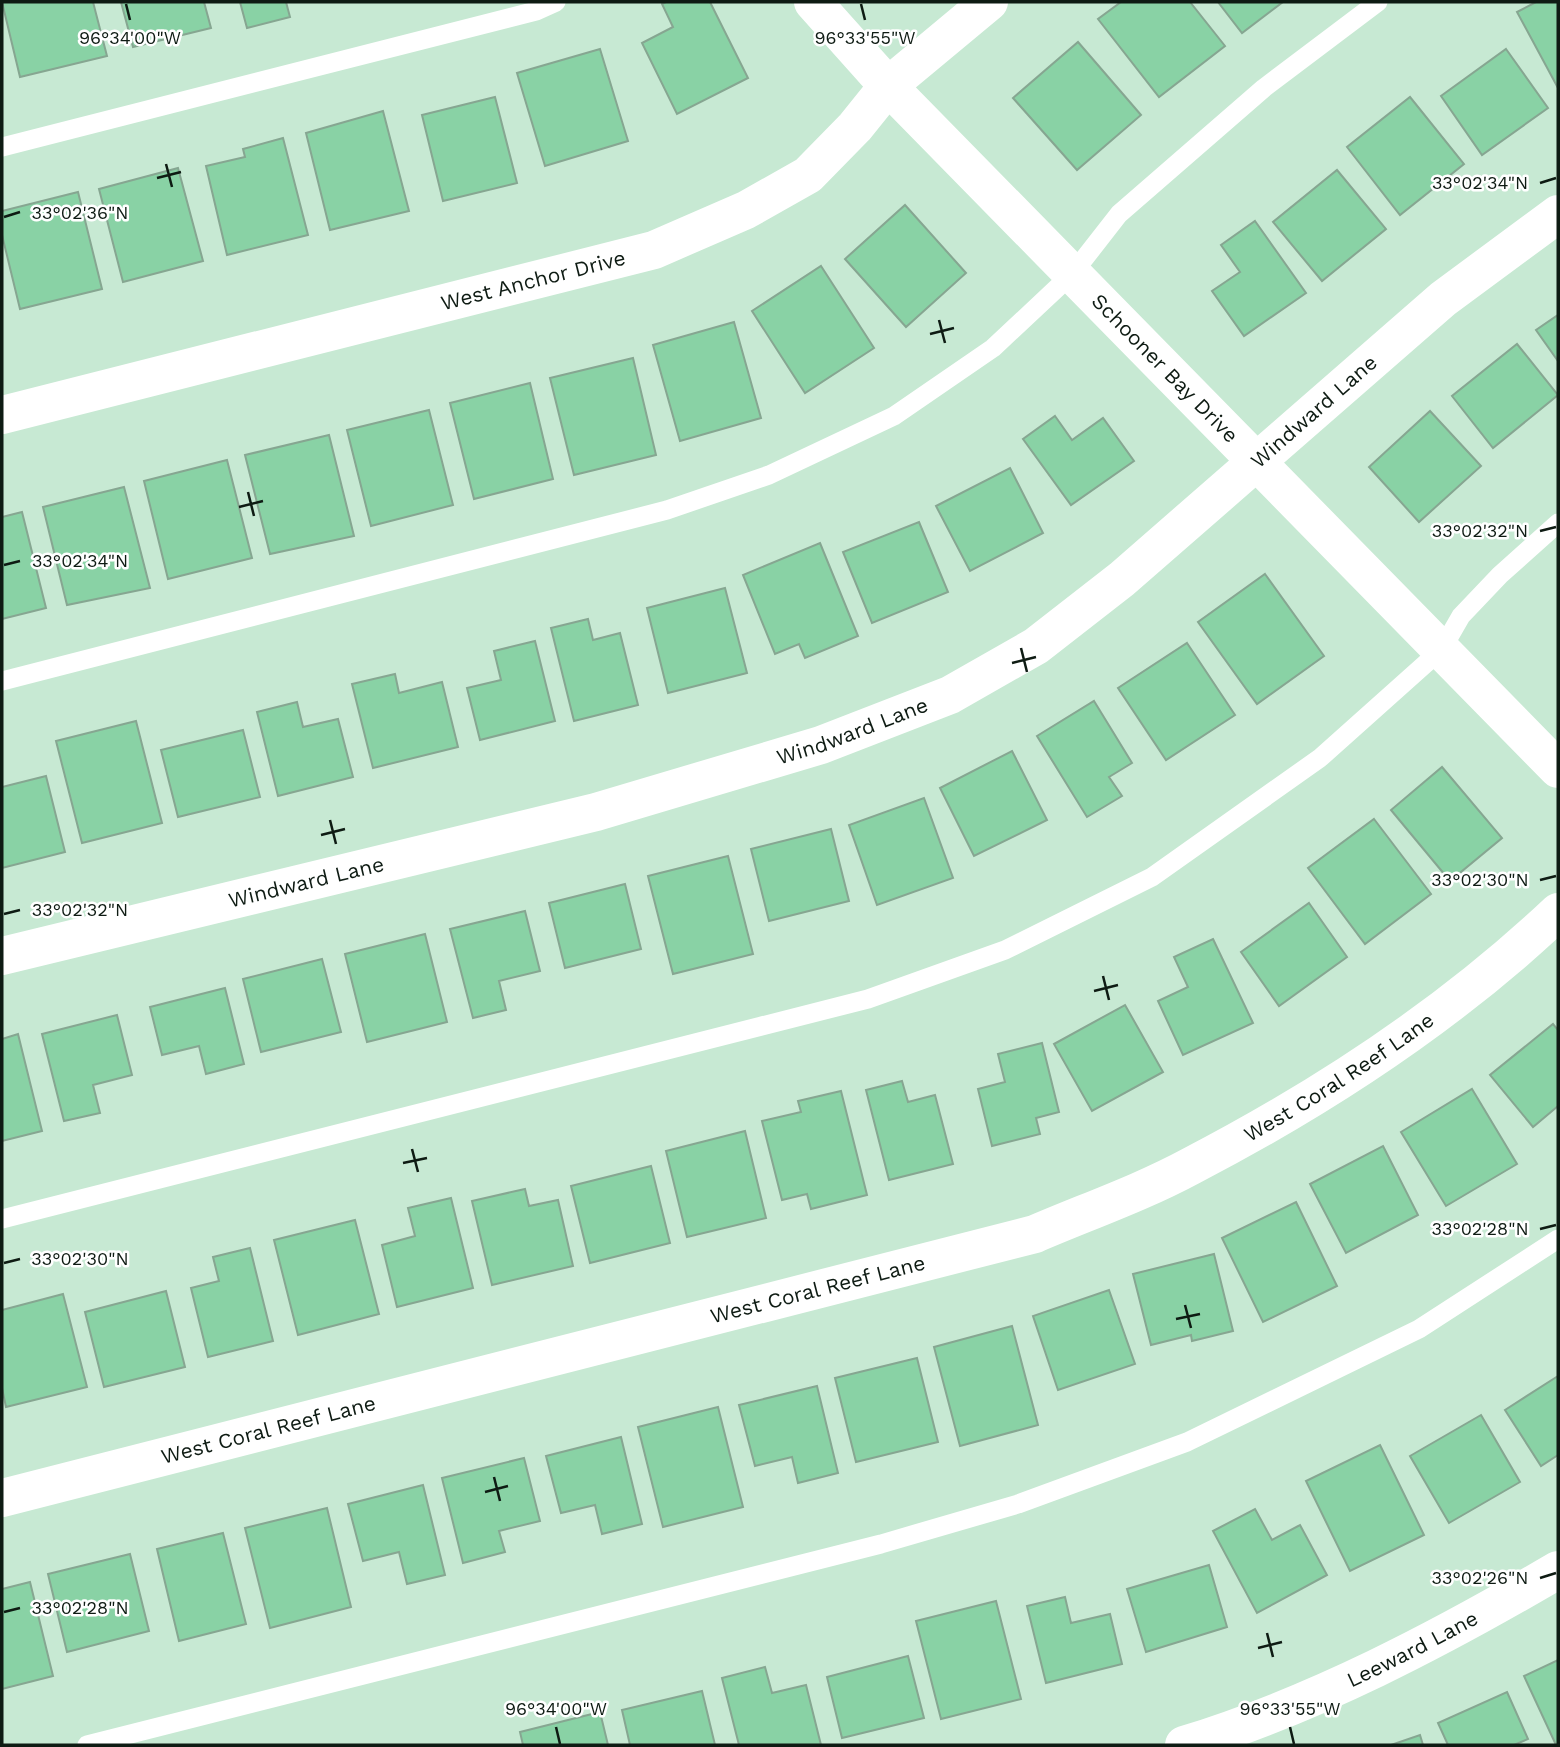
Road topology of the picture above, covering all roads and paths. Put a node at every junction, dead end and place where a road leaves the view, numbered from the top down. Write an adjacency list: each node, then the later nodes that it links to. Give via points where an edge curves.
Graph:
1 (556, 2): 6 (lane, via 536,11)
2 (813, 2): 5 (street, Schooner Bay Drive)
3 (989, 2): 5 (street, West Anchor Drive)
4 (1378, 2): 8 (lane, via 1264,89 1119,214)
5 (888, 86): 8 (street, Schooner Bay Drive); 9 (street, West Anchor Drive, via 808,174 746,209 654,250)
6 (2, 147)
7 (1558, 214): 10 (street, Windward Lane, via 1443,299)
8 (1073, 273): 10 (street, Schooner Bay Drive); 13 (lane, via 993,348 894,416 769,475 667,510)
9 (2, 415)
10 (1257, 460): 12 (street, Schooner Bay Drive); 16 (street, Windward Lane, via 1122,579 1035,646 950,695 821,745 596,812)
11 (1558, 523): 12 (lane, via 1461,615)
12 (1442, 649): 14 (street, Schooner Bay Drive); 17 (lane, via 1320,758 1152,877 1005,950 868,999)
13 (2, 681)
14 (1558, 769)
15 (1558, 912): 19 (street, West Coral Reef Lane, via 1430,1018 1322,1092 1189,1167 1035,1234)
16 (2, 956)
17 (2, 1219)
18 (1558, 1239): 21 (lane, via 1419,1329 1187,1442 1018,1504 881,1544)
19 (2, 1498)
20 (1558, 1570): 22 (street, Leeward Lane, via 1466,1624 1321,1693)
21 (88, 1745)
22 (1184, 1745)

